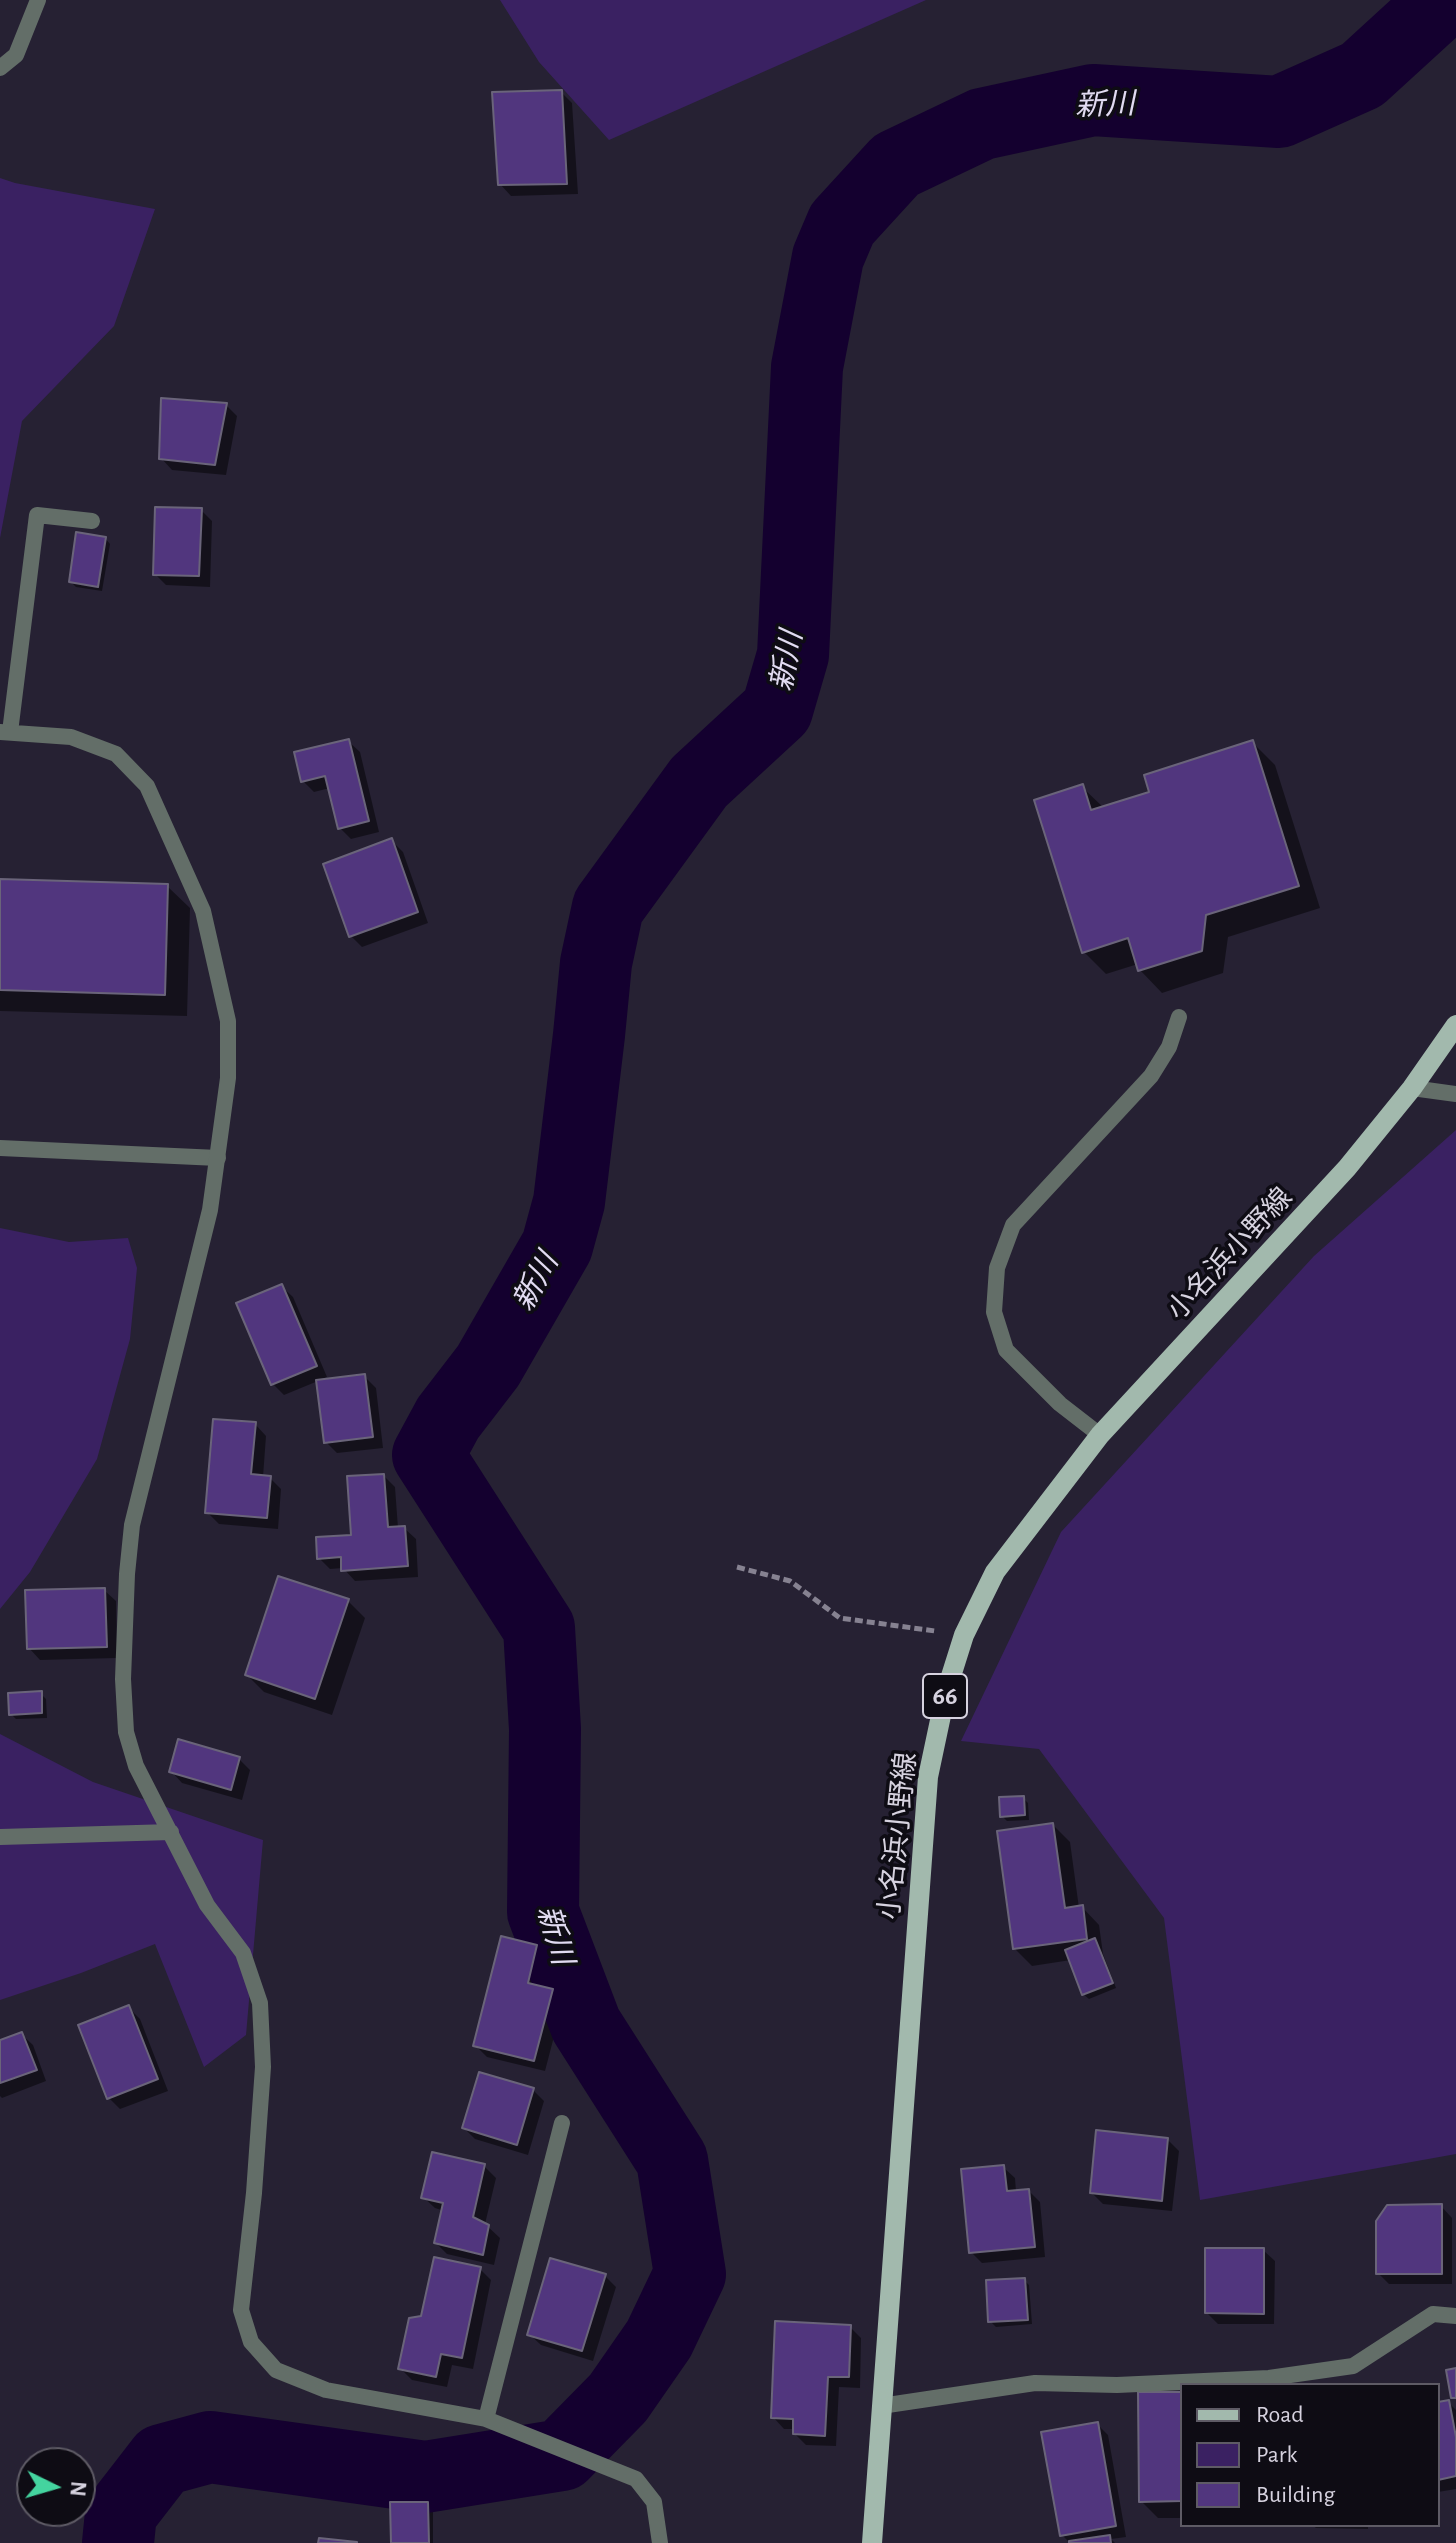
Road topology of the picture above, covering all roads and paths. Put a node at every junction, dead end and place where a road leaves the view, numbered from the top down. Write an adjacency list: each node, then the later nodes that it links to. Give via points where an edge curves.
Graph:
1 (38, 0): 2 (street, via 16,55)
2 (0, 68)
3 (92, 521): 4 (street, via 37,515)
4 (5, 732): 10 (street, via 71,737 116,754 147,786 203,911 228,1021 228,1078)
5 (1179, 1017): 11 (street, via 1151,1076 1013,1225 997,1268 994,1312 1006,1350)
6 (1456, 1025): 7 (main road, 小名浜小野線 / 66)
7 (1412, 1088): 8 (street); 11 (main road, 小名浜小野線 / 66, via 1347,1168)
8 (1456, 1094)
9 (0, 1148): 10 (street)
10 (218, 1158): 14 (street, via 210,1210 132,1525 127,1574 126,1732 136,1766)
11 (1100, 1435): 13 (main road, 小名浜小野線 / 66, via 995,1572)
12 (737, 1567): 13 (path, via 790,1581 840,1618)
13 (964, 1635): 18 (main road, 小名浜小野線 / 66, via 928,1777)
14 (171, 1832): 15 (street); 19 (street, via 207,1905 243,1953 260,2003 263,2067 241,2310 251,2342 276,2370 326,2390)
15 (0, 1837)
16 (562, 2123): 19 (street)
17 (1456, 2316): 18 (street, via 1433,2314 1353,2366 1269,2378 1035,2383)
18 (881, 2406): 21 (main road, 小名浜小野線 / 66)
19 (486, 2419): 20 (street, via 636,2479 654,2502)
20 (660, 2543)
21 (872, 2543)

